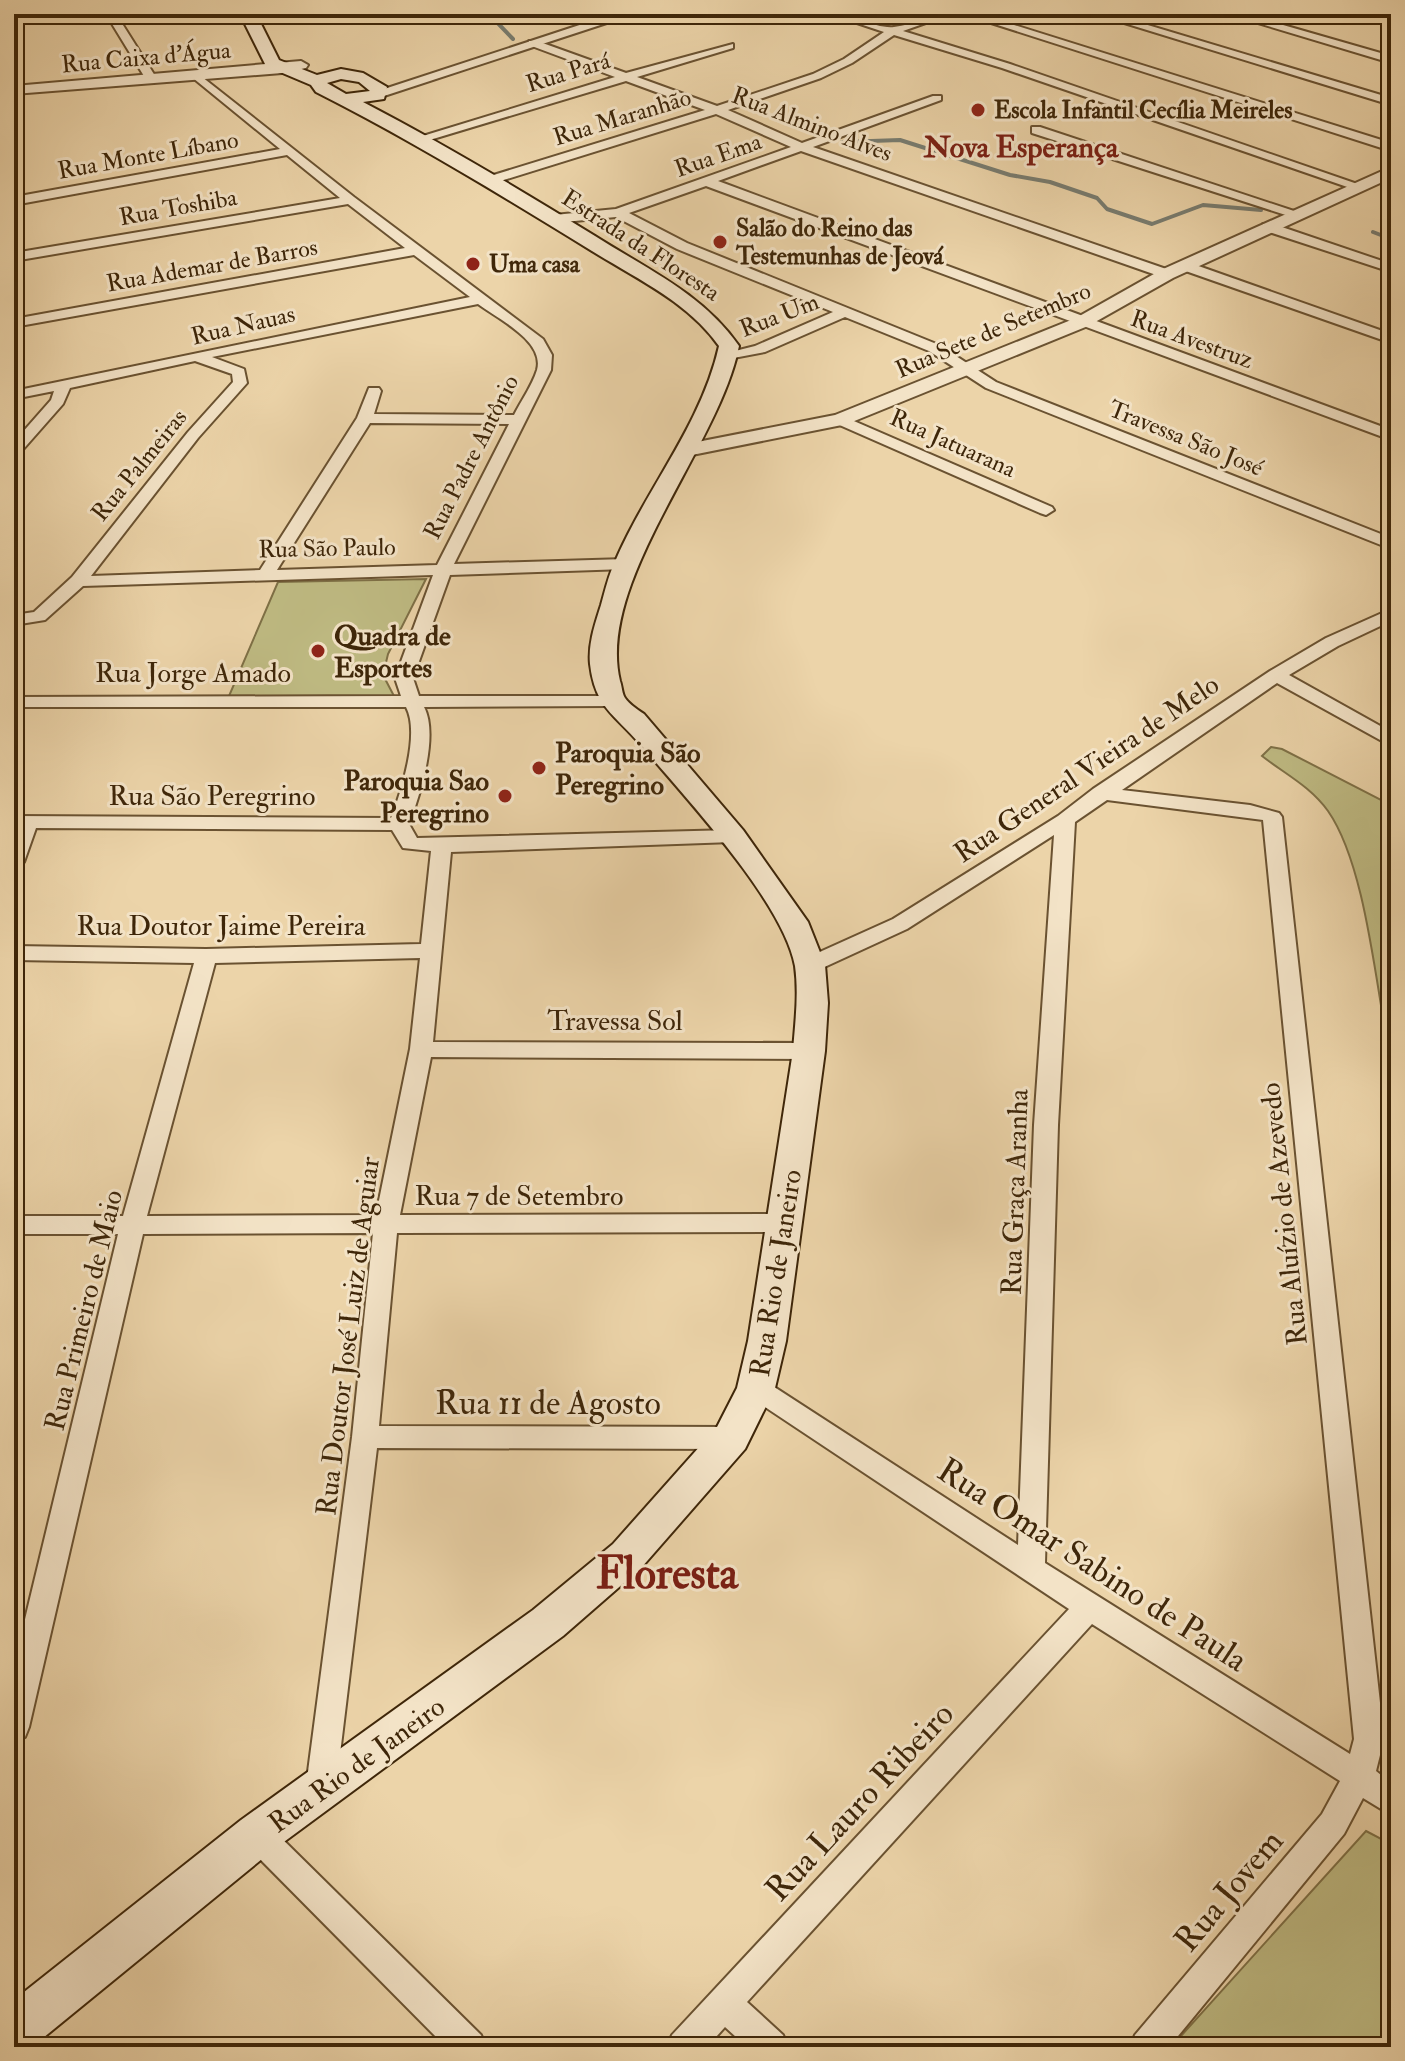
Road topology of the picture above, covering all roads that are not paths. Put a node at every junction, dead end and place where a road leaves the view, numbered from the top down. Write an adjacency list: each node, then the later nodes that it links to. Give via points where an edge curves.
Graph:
1 (111, 14): 21 (street)
2 (248, 14): 16 (main road)
3 (265, 14): 16 (main road)
4 (627, 14): 13 (street)
5 (835, 14): 12 (street)
6 (946, 14): 12 (street, Rua Maranhão)
7 (968, 14): 32 (street)
8 (1100, 14): 28 (street)
9 (1233, 14): 15 (street)
10 (1359, 14): 11 (street)
11 (1391, 23)
12 (893, 31): 29 (street, Rua Maranhão, via 817,76); 38 (street)
13 (533, 43): 17 (street); 22 (street, Rua Almino Alves)
14 (729, 46): 22 (street, Rua Pará)
15 (1391, 60)
16 (288, 65): 18 (main road); 20 (street, Rua Caixa d'Água); 21 (street, Rua Caixa d'Água); 23 (main road)
17 (452, 68): 19 (street); 25 (street)
18 (334, 75): 19 (main road); 23 (main road)
19 (360, 75): 25 (main road, Estrada da Floresta, via 379,87)
20 (197, 76): 21 (street, Rua Caixa d'Água); 34 (street, Rua Padre Antônio)
21 (151, 77): 24 (street, Rua Caixa d'Água)
22 (627, 77): 29 (street, Rua Almino Alves); 31 (street, Rua Pará)
23 (317, 81): 27 (main road, Estrada da Floresta)
24 (14, 88)
25 (379, 94): 27 (main road); 31 (main road, Estrada da Floresta)
26 (937, 98): 33 (street, Rua Ema)
27 (344, 99): 31 (main road, Estrada da Floresta)
28 (1391, 102)
29 (717, 110): 33 (street, Rua Almino Alves); 36 (street, Rua Maranhão)
30 (1036, 130): 42 (street)
31 (419, 139): 36 (main road, Estrada da Floresta)
32 (1391, 147)
33 (804, 148): 37 (street, Rua Ema); 49 (street, Rua Almino Alves)
34 (290, 151): 39 (street, Rua Padre Antônio); 40 (street, Rua Monte Líbano)
35 (1391, 172): 38 (street, Rua Sete de Setembro)
36 (491, 180): 43 (main road, Estrada da Floresta)
37 (708, 182): 41 (street, Rua Ema); 52 (street, Rua Avestruz)
38 (1360, 187): 42 (street, Rua Sete de Setembro)
39 (350, 200): 45 (street, Rua Padre Antônio); 46 (street, Rua Toshiba)
40 (14, 201)
41 (618, 213): 43 (street, Rua Ema); 51 (street, Travessa São José, via 682,246)
42 (1297, 214): 44 (street, Rua Sete de Setembro)
43 (554, 219): 56 (main road, Estrada da Floresta, via 698,312 718,328 729,346)
44 (1268, 227): 47 (street, Rua Sete de Setembro); 48 (street)
45 (417, 250): 50 (street, Rua Padre Antônio); 53 (street, Rua Ademar de Barros)
46 (14, 257)
47 (1185, 266): 49 (street, Rua Sete de Setembro); 54 (street)
48 (1391, 268)
49 (1167, 274): 52 (street, Rua Sete de Setembro)
50 (481, 299): 55 (street, Rua Nauas); 62 (street, Rua Padre Antônio, via 538,342 545,355 538,384)
51 (845, 312): 56 (street, Rua Um, via 760,349); 57 (street, Travessa São José, via 934,348)
52 (1082, 322): 57 (street, Rua Sete de Setembro); 64 (street, Rua Avestruz)
53 (14, 323)
54 (1391, 339)
55 (199, 357): 58 (street, Rua Nauas); 72 (street, Rua Palmeiras, via 239,372 240,383)
56 (728, 357): 65 (main road)
57 (967, 368): 63 (street, Rua Sete de Setembro); 68 (street, Travessa São José, via 1019,396)
58 (63, 385): 60 (street, Rua Nauas); 66 (street, via 58,401)
59 (374, 391): 61 (street)
60 (14, 395)
61 (365, 418): 62 (street); 71 (street)
62 (517, 420): 70 (street, Rua Padre Antônio)
63 (840, 420): 65 (street, Rua Sete de Setembro); 67 (street, Rua Jatuarana)
64 (1391, 435)
65 (687, 450): 69 (main road)
66 (14, 451)
67 (1046, 510)
68 (1391, 544)
69 (626, 564): 70 (street, Rua São Paulo); 77 (main road, via 605,632 603,663)
70 (443, 570): 71 (street, Rua São Paulo); 76 (street, Rua Padre Antônio, via 404,678)
71 (267, 573): 72 (street, Rua São Paulo)
72 (78, 581): 74 (street, Rua Palmeiras, via 39,616)
73 (1389, 617): 75 (street, Rua General Vieira de Melo)
74 (14, 620)
75 (1276, 675): 79 (street); 80 (street, Rua General Vieira de Melo)
76 (411, 699): 77 (street, Rua Jorge Amado); 78 (street, Rua Jorge Amado); 83 (street, Rua Padre Antônio, via 422,720 411,792)
77 (612, 701): 84 (main road, Rua Rio de Janeiro)
78 (14, 702)
79 (1391, 740)
80 (1100, 793): 81 (street, Rua General Vieira de Melo); 103 (street, Rua Aluízio de Azevedo, via 1272,817 1369,1739)
81 (1065, 820): 90 (street, Rua General Vieira de Melo, via 900,924); 100 (street, Rua Graça Aranha, via 1046,1125)
82 (21, 822): 83 (street, Rua São Peregrino); 86 (street)
83 (399, 824): 85 (street, via 410,844)
84 (733, 836): 85 (street); 90 (main road, Rua Rio de Janeiro, via 793,922)
85 (442, 846): 87 (street, Rua Doutor José Luiz de Aguiar)
86 (14, 862)
87 (429, 951): 89 (street, Rua Doutor Jaime Pereira); 91 (street, Rua Doutor José Luiz de Aguiar)
88 (14, 953): 89 (street, Rua Doutor Jaime Pereira)
89 (206, 956): 96 (street, Rua Primeiro de Maio)
90 (810, 965): 92 (main road, Rua Rio de Janeiro)
91 (421, 1049): 92 (street, Travessa Sol); 95 (street, Rua Doutor José Luiz de Aguiar)
92 (809, 1051): 93 (main road, Rua Rio de Janeiro)
93 (785, 1223): 95 (street, Rua 7 de Setembro); 97 (main road, Rua Rio de Janeiro)
94 (14, 1225): 96 (street, Rua 7 de Setembro)
95 (386, 1226): 96 (street, Rua 7 de Setembro); 98 (street, Rua Doutor José Luiz de Aguiar)
96 (132, 1227): 102 (street, Rua Primeiro de Maio)
97 (756, 1388): 99 (main road, Rua Rio de Janeiro); 100 (street, Rua Omar Sabino de Paula)
98 (365, 1437): 99 (street, Rua 11 de Agosto); 104 (street, Rua Doutor José Luiz de Aguiar)
99 (731, 1438): 104 (main road, Rua Rio de Janeiro, via 627,1556 548,1623)
100 (1031, 1567): 101 (street, Rua Omar Sabino de Paula)
101 (1089, 1607): 103 (street, Rua Omar Sabino de Paula); 107 (street, Rua Lauro Ribeiro)
102 (14, 1727)
103 (1359, 1776): 105 (street, Rua Omar Sabino de Paula); 112 (street, Rua Jovem, via 1333,1824)
104 (321, 1787): 106 (main road, Rua Rio de Janeiro)
105 (1391, 1801)
106 (257, 1835): 108 (main road, Rua Rio de Janeiro); 109 (street)
107 (725, 2004): 110 (street, Rua Lauro Ribeiro); 111 (street)
108 (14, 2031)
109 (469, 2047)
110 (684, 2047)
111 (771, 2047)
112 (1147, 2047)

